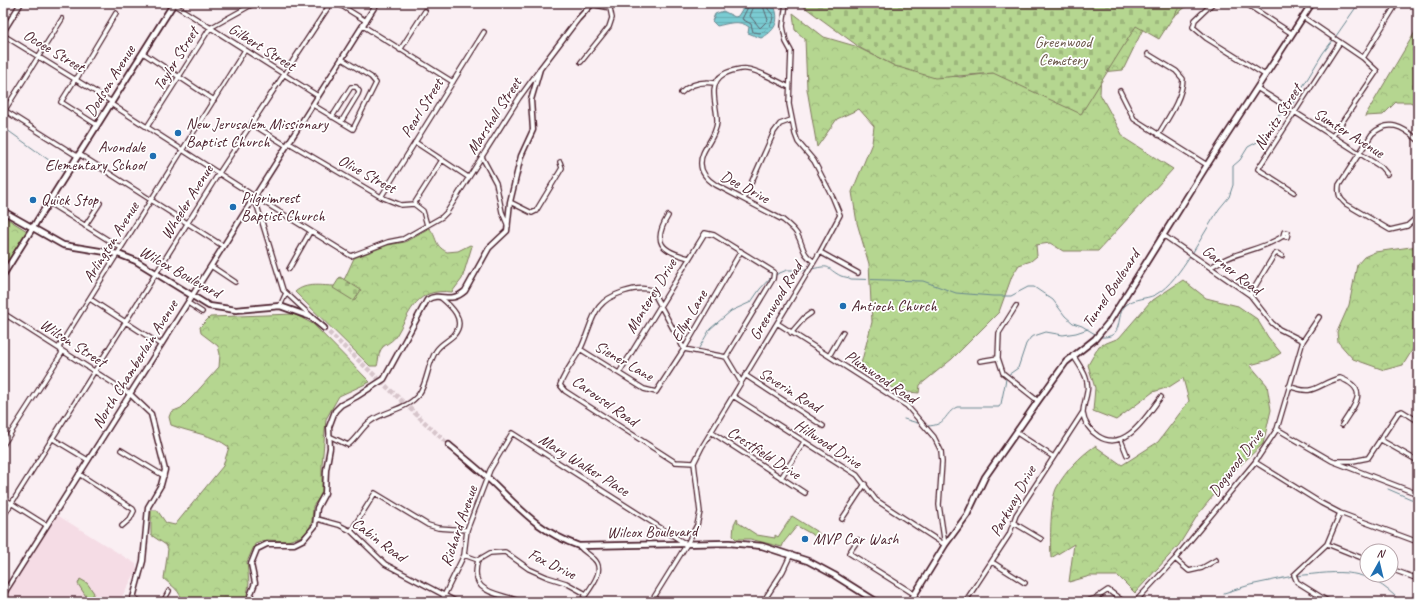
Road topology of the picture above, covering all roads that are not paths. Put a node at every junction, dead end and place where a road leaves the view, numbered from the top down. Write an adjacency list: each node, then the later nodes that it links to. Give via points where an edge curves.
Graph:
1 (21, 3): 21 (street)
2 (255, 3): 20 (street, Taylor Street)
3 (331, 3): 35 (street, Wheeler Avenue)
4 (337, 3): 18 (street)
5 (377, 3): 18 (street, North Chamberlain Avenue)
6 (592, 3): 33 (street, via 610,8 612,18 609,27); 34 (street)
7 (786, 3): 41 (street, Greenwood Road, via 783,26 786,42 791,51)
8 (1214, 3): 12 (street)
9 (1245, 3): 23 (street)
10 (1312, 3): 16 (main road, Tunnel Boulevard)
11 (174, 4): 20 (street, Gilbert Street); 28 (main road, Dodson Avenue)
12 (1209, 4): 36 (street, via 1195,20 1193,27 1198,33)
13 (1394, 8): 31 (street)
14 (425, 11): 27 (street)
15 (116, 13): 37 (street)
16 (1303, 17): 23 (main road, Tunnel Boulevard); 25 (street)
17 (62, 19): 30 (street)
18 (366, 21): 19 (street, North Chamberlain Avenue)
19 (363, 26): 27 (street); 32 (street, North Chamberlain Avenue)
20 (210, 28): 26 (street, Gilbert Street); 38 (street, Taylor Street)
21 (3, 32)
22 (484, 32): 39 (street, Pearl Street)
23 (1291, 33): 36 (main road, Tunnel Boulevard)
24 (3, 35): 30 (street, Ocoee Street)
25 (1340, 42): 31 (street); 50 (street, Nimitz Street)
26 (246, 50): 35 (street, Gilbert Street); 46 (street, Arlington Avenue)
27 (400, 50): 39 (street)
28 (143, 53): 38 (street); 47 (main road, Dodson Avenue)
29 (1148, 54): 57 (street, via 1176,71 1183,79 1178,99)
30 (38, 56): 37 (street, Ocoee Street); 49 (street)
31 (1363, 58): 58 (street, via 1377,71)
32 (342, 59): 45 (street, North Chamberlain Avenue); 53 (street, via 371,77 376,83 353,129)
33 (581, 62)
34 (540, 69): 65 (street, Marshall Street, via 518,98); 77 (street, via 531,100 533,130 521,156)
35 (284, 75): 45 (street, Gilbert Street); 54 (street, Wheeler Avenue)
36 (1265, 75): 42 (main road, Tunnel Boulevard)
37 (76, 78): 47 (street, Ocoee Street); 55 (street, via 61,102)
38 (178, 78): 46 (street); 56 (street, Taylor Street)
39 (453, 82): 60 (street, Pearl Street)
40 (715, 83): 41 (street, via 723,74 747,68); 44 (street, via 698,83 687,87); 76 (street, Dee Drive, via 717,123 712,141 702,156 701,168 708,180)
41 (789, 87): 52 (street, Greenwood Road)
42 (1257, 88): 50 (street, Sumter Avenue); 68 (main road, Tunnel Boulevard)
43 (1120, 91): 57 (street, via 1134,119)
44 (681, 93)
45 (318, 96): 48 (street, North Chamberlain Avenue)
46 (214, 100): 62 (street, Arlington Avenue)
47 (111, 103): 55 (main road, Dodson Avenue); 56 (street, Ocoee Street)
48 (313, 105): 51 (street); 61 (street, North Chamberlain Avenue)
49 (4, 111): 64 (street)
50 (1295, 113): 58 (street, Sumter Avenue); 72 (street, Nimitz Street, via 1258,169)
51 (332, 117): 53 (street); 53 (street, via 351,87 356,87 358,94)
52 (791, 120): 76 (street, via 780,124 774,132); 95 (street, Greenwood Road, via 798,142 814,161 840,215)
53 (340, 122)
54 (252, 124): 61 (street, Olive Street); 69 (street, Wheeler Avenue)
55 (97, 125): 64 (main road, Dodson Avenue)
56 (147, 127): 62 (street, Ocoee Street)
57 (1158, 135): 68 (street)
58 (1332, 137): 63 (street, Sumter Avenue)
59 (1418, 140): 63 (street, via 1398,127 1384,125 1372,134)
60 (415, 142): 66 (street); 74 (street, Pearl Street)
61 (288, 145): 73 (street, North Chamberlain Avenue); 74 (street, Olive Street)
62 (183, 149): 69 (street, Ocoee Street); 75 (street, Arlington Avenue)
63 (1360, 153): 70 (street, Sumter Avenue); 83 (street, via 1339,185 1339,198 1390,230 1407,226)
64 (78, 155): 75 (street); 78 (main road, Dodson Avenue)
65 (482, 157): 71 (street, Marshall Street); 87 (street, via 496,183 502,212)
66 (442, 160): 71 (street); 80 (street)
67 (560, 162): 77 (street, via 562,168 536,211 528,213)
68 (1207, 165): 90 (main road, Tunnel Boulevard)
69 (219, 173): 73 (street, Ocoee Street); 84 (street, Wheeler Avenue)
70 (1387, 174)
71 (468, 177): 85 (street, Ocoee Street, via 447,212)
72 (1294, 192)
73 (254, 196): 89 (street, Ocoee Street); 92 (street, North Chamberlain Avenue); 107 (street)
74 (381, 197): 80 (street, Olive Street, via 401,205)
75 (152, 199): 84 (street); 93 (street, Arlington Avenue)
76 (744, 199): 99 (street, Dee Drive, via 790,226 796,233 803,252)
77 (510, 202): 87 (street)
78 (49, 203): 86 (street); 88 (main road, Dodson Avenue)
79 (100, 203): 86 (street)
80 (414, 204): 85 (street, via 423,211)
81 (3, 211): 88 (main road, Wilcox Boulevard)
82 (668, 216): 98 (street, via 660,229 659,239 672,254)
83 (1418, 216)
84 (188, 222): 92 (street); 103 (street, Wheeler Avenue)
85 (427, 225): 89 (street, Ocoee Street, via 403,239 350,256)
86 (85, 226): 93 (street)
87 (508, 226): 110 (street, via 504,234 489,248 465,291 454,298)
88 (32, 229): 96 (main road, Wilcox Boulevard, via 63,245); 105 (main road, Dodson Avenue)
89 (310, 232): 102 (street)
90 (1163, 235): 101 (street, Garner Road); 131 (main road, Tunnel Boulevard, via 1109,322 1095,339)
91 (1283, 236): 101 (street, via 1263,247 1228,256)
92 (224, 246): 100 (street, North Chamberlain Avenue)
93 (121, 248): 96 (street, Arlington Avenue)
94 (741, 252): 98 (street, Monterey Drive, via 714,235 705,233); 130 (street, Ellyn Lane); 133 (street, via 774,272 773,279)
95 (820, 252): 99 (street, Greenwood Road); 104 (street)
96 (118, 254): 103 (main road, Wilcox Boulevard); 111 (street, Arlington Avenue)
97 (1282, 256): 108 (street, via 1274,255)
98 (688, 258): 113 (street, Monterey Drive)
99 (814, 262): 122 (street, Greenwood Road)
100 (211, 266): 106 (street); 109 (street, North Chamberlain Avenue)
101 (1211, 267): 108 (street, Garner Road)
102 (289, 269)
103 (157, 272): 109 (main road, Wilcox Boulevard); 121 (street, Wheeler Avenue)
104 (858, 273)
105 (3, 275)
106 (234, 282)
107 (285, 292): 114 (street); 119 (street)
108 (1250, 295): 126 (street, Garner Road, via 1272,323)
109 (192, 297): 112 (street, North Chamberlain Avenue); 114 (main road, Wilcox Boulevard, via 219,309)
110 (440, 297): 153 (street, via 427,300 384,379 335,410 330,419); 153 (street, via 455,311 459,324 455,334 438,348 426,382 418,395 398,410 371,421 348,445)
111 (90, 299): 121 (street); 128 (street, Arlington Avenue)
112 (188, 303): 116 (street); 127 (street, North Chamberlain Avenue)
113 (661, 304): 129 (street, Carousel Road, via 652,290 646,288 611,298 599,307); 130 (street, Carousel Road); 137 (street, Monterey Drive)
114 (280, 306): 119 (main road, Wilcox Boulevard)
115 (1016, 306): 134 (street, via 999,333)
116 (202, 312)
117 (3, 313): 128 (street, Wilson Street)
118 (811, 313): 125 (street)
119 (311, 317): 123 (main road, Wilcox Boulevard)
120 (1319, 317): 126 (street, Dogwood Drive)
121 (126, 322): 127 (street); 136 (street, Wheeler Avenue)
122 (777, 323): 125 (street, Plumwood Road); 138 (street, Greenwood Road)
123 (324, 328)
124 (844, 332): 132 (street)
125 (791, 333): 132 (street, Plumwood Road)
126 (1302, 341): 140 (street, Dogwood Drive)
127 (161, 346): 142 (street, North Chamberlain Avenue)
128 (59, 347): 136 (street, Wilson Street); 159 (street, Arlington Avenue, via 62,353)
129 (580, 349): 137 (street, Siener Lane); 167 (street, Carousel Road, via 563,376 560,385 565,391 675,462)
130 (684, 349): 133 (street); 141 (street, Ellyn Lane)
131 (1073, 355): 145 (main road, Tunnel Boulevard); 146 (street, via 1087,379 1088,390)
132 (829, 356): 191 (street, Plumwood Road, via 907,406 934,437 941,451 939,505)
133 (726, 357): 139 (street)
134 (998, 358): 135 (street); 145 (street, via 1004,373)
135 (980, 361)
136 (95, 371): 142 (street, Wilson Street); 154 (street, Wheeler Avenue)
137 (619, 373): 141 (street, Siener Lane, via 644,390)
138 (745, 375): 139 (street, Greenwood Road); 149 (street, Severin Road)
139 (741, 382): 143 (street, Greenwood Road)
140 (1289, 386): 148 (street, via 1303,391 1312,390 1340,378 1349,382 1357,388 1359,394); 150 (street, Dogwood Drive)
141 (656, 392)
142 (130, 394): 163 (street, North Chamberlain Avenue); 169 (street, via 151,414 165,470)
143 (733, 396): 151 (street, Greenwood Road); 157 (street, Hillwood Drive)
144 (1161, 397): 155 (street, via 1135,428)
145 (1038, 401): 152 (main road, Tunnel Boulevard)
146 (1083, 412): 155 (street, via 1085,421 1093,433 1102,439); 162 (street, Parkway Drive)
147 (1418, 421): 156 (street, via 1402,411 1398,413)
148 (1342, 425)
149 (824, 426)
150 (1277, 429): 164 (street); 165 (street, Dogwood Drive)
151 (711, 432): 167 (street, Greenwood Road); 170 (street, Crestfield Drive)
152 (1017, 433): 162 (street); 191 (main road, Tunnel Boulevard, via 985,477 962,523)
153 (329, 436): 180 (street, via 326,487 317,508)
154 (53, 439): 163 (street); 176 (street, Wheeler Avenue)
155 (1121, 440): 161 (street)
156 (1381, 440): 164 (street, via 1368,458); 166 (street)
157 (804, 442): 170 (street); 172 (street, Hillwood Drive, via 857,475)
158 (449, 444): 171 (main road, Wilcox Boulevard)
159 (3, 445)
160 (121, 450): 169 (street)
161 (1127, 455)
162 (1052, 456): 181 (street, Parkway Drive)
163 (88, 460): 168 (street, North Chamberlain Avenue)
164 (1332, 461): 174 (street)
165 (1255, 462): 177 (street); 196 (street, Dogwood Drive)
166 (1418, 462)
167 (694, 463): 189 (street, via 700,512 697,525)
168 (79, 474): 182 (street, North Chamberlain Avenue); 183 (street, via 133,509 130,519)
169 (164, 476): 210 (street, via 148,508 143,561)
170 (781, 478): 173 (street, Crestfield Drive)
171 (488, 479): 184 (street, Richard Avenue); 189 (street, Mary Walker Place, via 490,470 512,433); 192 (main road, Wilcox Boulevard, via 534,523)
172 (865, 484): 179 (street); 191 (street, Hillwood Drive, via 876,500)
173 (805, 494)
174 (1418, 494)
175 (3, 498): 176 (street)
176 (12, 503): 178 (street, Wheeler Avenue); 182 (street)
177 (1340, 513): 188 (street); 190 (street)
178 (3, 517)
179 (842, 519)
180 (317, 520): 185 (street, Cabin Road, via 339,525); 214 (street, via 310,533 294,544 267,544 257,549 251,564 255,584)
181 (1014, 522): 186 (street); 199 (street, Parkway Drive)
182 (46, 525): 204 (street, North Chamberlain Avenue)
183 (122, 526)
184 (467, 530): 185 (street, via 428,525 375,493); 194 (street, Richard Avenue)
185 (350, 531): 209 (street, Cabin Road, via 385,564)
186 (1041, 539)
187 (858, 540): 207 (street, via 849,553)
188 (1418, 542)
189 (687, 544): 192 (main road, Wilcox Boulevard); 193 (main road, Wilcox Boulevard, via 754,545); 219 (street)
190 (1327, 544): 195 (street); 230 (street, via 1294,575 1297,582)
191 (945, 545): 207 (main road, Tunnel Boulevard)
192 (579, 546): 206 (street, via 594,559 599,569)
193 (791, 554): 220 (street); 223 (main road, Wilcox Boulevard, via 834,574)
194 (464, 555): 197 (street); 209 (street, Richard Avenue)
195 (1359, 557)
196 (1175, 559): 198 (street, via 1189,571 1202,568); 229 (street, Dogwood Drive)
197 (478, 560): 206 (street, Fox Drive, via 490,552 506,552 529,569 566,583); 217 (street, via 476,574 481,587)
198 (1216, 560)
199 (992, 562): 202 (street); 225 (street, Parkway Drive)
200 (1399, 572): 201 (street)
201 (1418, 579)
202 (1025, 584)
203 (3, 585): 204 (street)
204 (8, 588): 208 (street, North Chamberlain Avenue)
205 (169, 591): 213 (street)
206 (586, 594): 218 (street)
207 (914, 594): 224 (main road, Tunnel Boulevard)
208 (3, 595)
209 (446, 595): 215 (street, Richard Avenue); 216 (street, Cabin Road)
210 (133, 600): 212 (street)
211 (1055, 601): 226 (street)
212 (141, 602)
213 (163, 602)
214 (250, 602)
215 (441, 602)
216 (457, 602)
217 (521, 602)
218 (581, 602)
219 (651, 602)
220 (763, 602)
221 (817, 602): 222 (street)
222 (822, 602)
223 (877, 602)
224 (910, 602)
225 (965, 602)
226 (1060, 602)
227 (1084, 602): 228 (street, via 1108,590)
228 (1124, 602)
229 (1135, 602)
230 (1329, 602)

